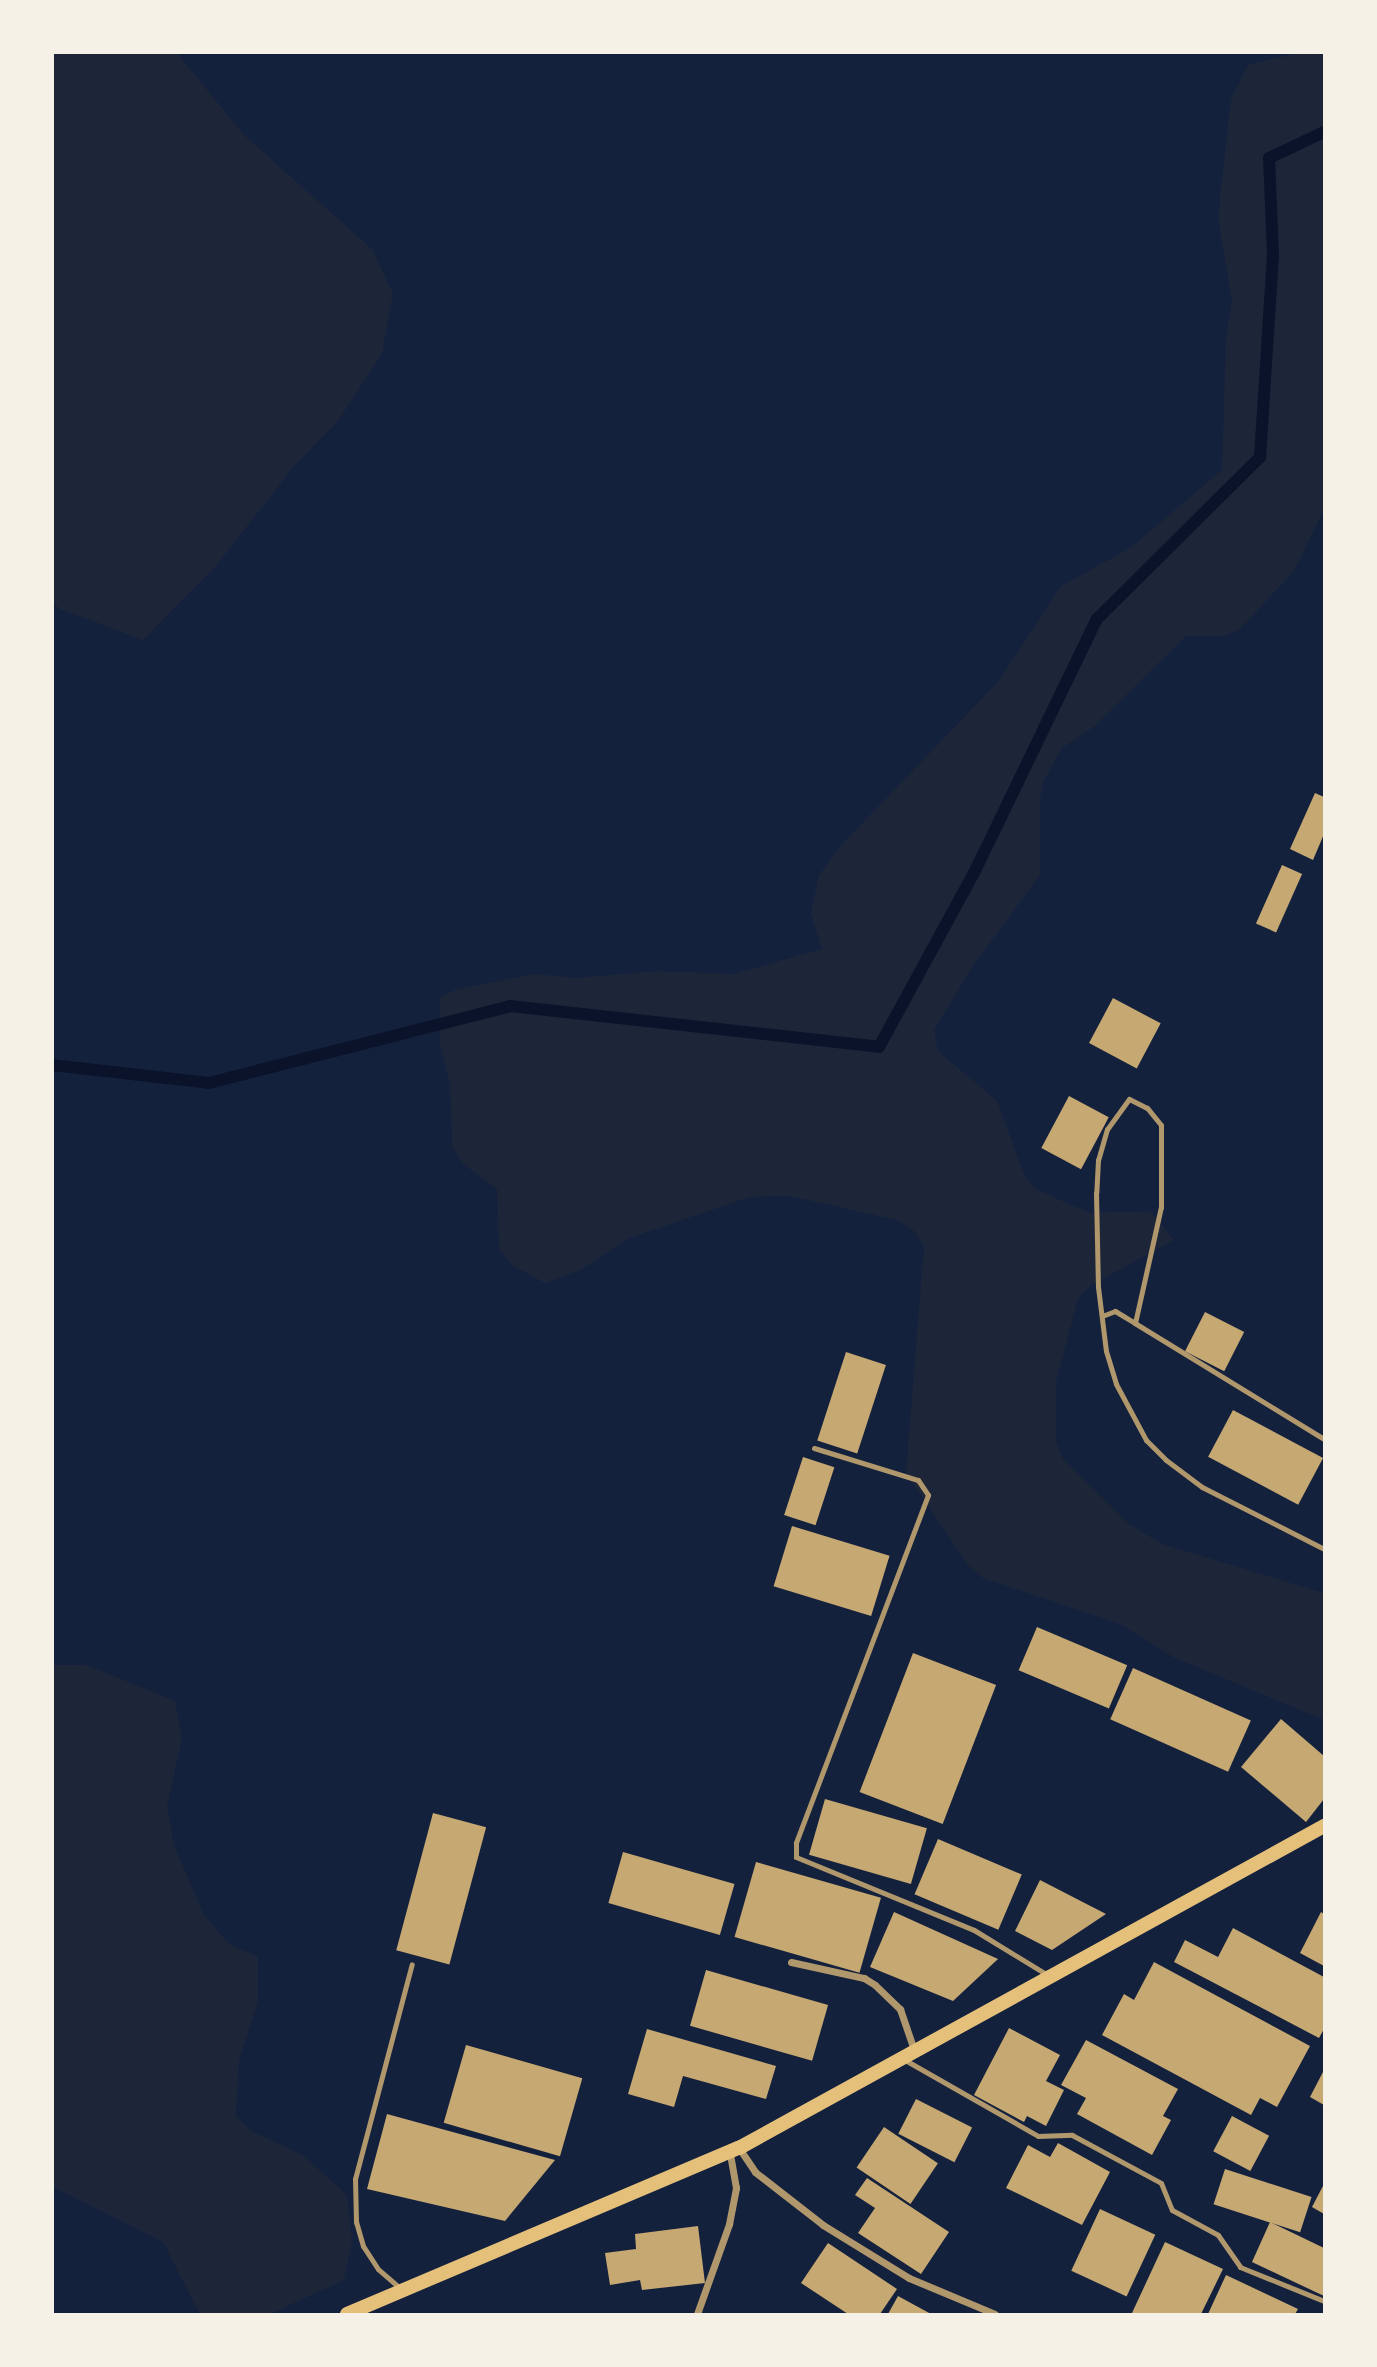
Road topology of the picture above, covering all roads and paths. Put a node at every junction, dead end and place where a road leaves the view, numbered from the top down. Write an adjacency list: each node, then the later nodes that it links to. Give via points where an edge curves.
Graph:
1 (1102, 1316): 2 (lane, via 1115,1311); 2 (lane, via 1098,1160 1107,1129 1129,1099 1147,1108 1161,1125 1162,1135 1161,1207); 5 (lane, via 1116,1384 1146,1440 1202,1487)
2 (1135, 1323): 3 (lane)
3 (1325, 1440)
4 (814, 1448): 9 (lane, via 918,1480 928,1495 796,1843 796,1857 974,1930)
5 (1325, 1549)
6 (1325, 1826): 9 (main road)
7 (791, 1962): 10 (street, via 864,1978 875,1985 900,2009)
8 (412, 1964): 12 (lane, via 355,2179 356,2222 363,2246 378,2269)
9 (1049, 1976): 10 (main road)
10 (908, 2054): 11 (main road); 13 (lane, via 1038,2136 1072,2135 1161,2183 1172,2210 1218,2235 1240,2267)
11 (734, 2151): 12 (main road); 15 (street, via 736,2188 729,2224); 16 (street, via 822,2225 909,2278)
12 (403, 2291): 14 (main road)
13 (1325, 2301)
14 (347, 2315)
15 (697, 2315)
16 (995, 2315)

